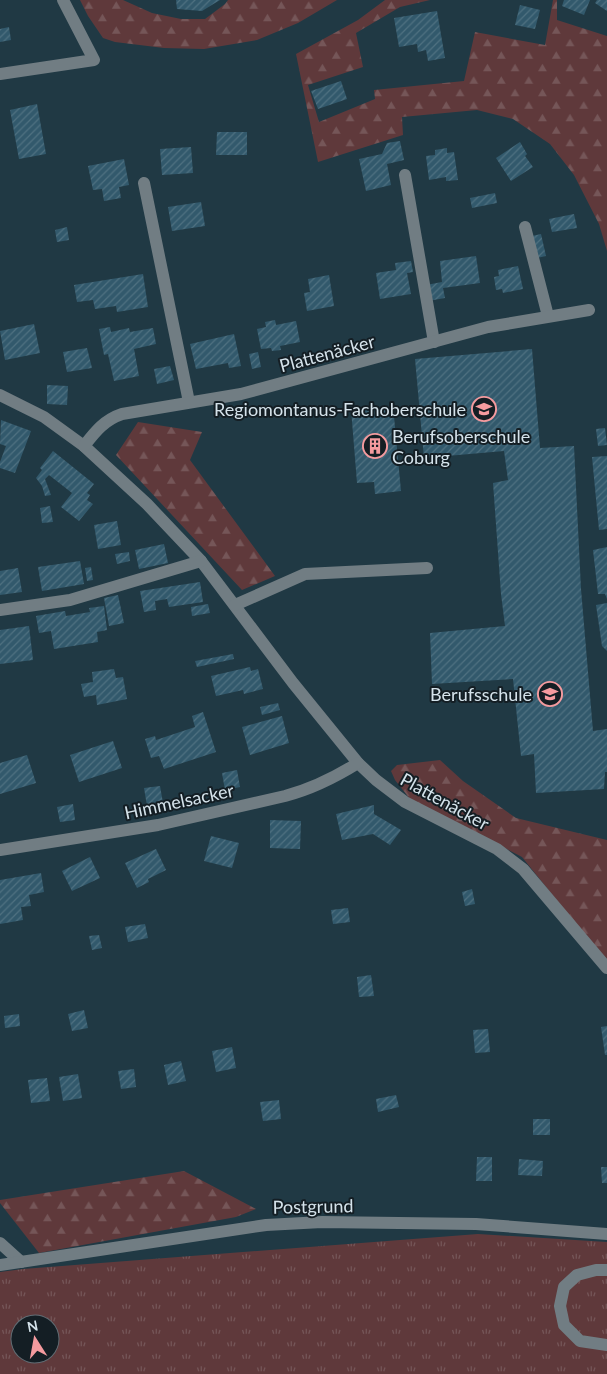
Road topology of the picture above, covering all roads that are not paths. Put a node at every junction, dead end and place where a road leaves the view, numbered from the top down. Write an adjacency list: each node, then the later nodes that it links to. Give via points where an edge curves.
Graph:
1 (63, 0): 2 (street, via 94,60)
2 (0, 74)
3 (405, 175): 8 (street)
4 (144, 183): 10 (street)
5 (525, 227): 7 (street)
6 (590, 310): 7 (street, Plattenäcker)
7 (548, 316): 8 (street, Plattenäcker, via 488,327)
8 (434, 342): 10 (street, Plattenäcker, via 241,394)
9 (0, 395): 11 (street, Plattenäcker, via 44,417)
10 (189, 402): 11 (street, Plattenäcker, via 112,417)
11 (84, 446): 12 (street, Plattenäcker, via 147,504)
12 (201, 561): 14 (street, Plattenäcker); 15 (street, via 70,600)
13 (427, 568): 14 (street, via 305,574)
14 (235, 605): 16 (street, Plattenäcker)
15 (0, 610)
16 (358, 762): 17 (street, Himmelsacker, via 333,779 285,796 158,825); 18 (street, Plattenäcker, via 405,802 497,849 523,869)
17 (0, 850)
18 (607, 968)
19 (607, 1234): 21 (street, Postgrund, via 476,1224 322,1222 266,1225)
20 (0, 1243): 21 (street)
21 (21, 1262): 22 (street, Postgrund)
22 (0, 1266)
23 (607, 1270): 24 (street, via 577,1275 564,1287 560,1306 564,1325 580,1341)
24 (607, 1345)

